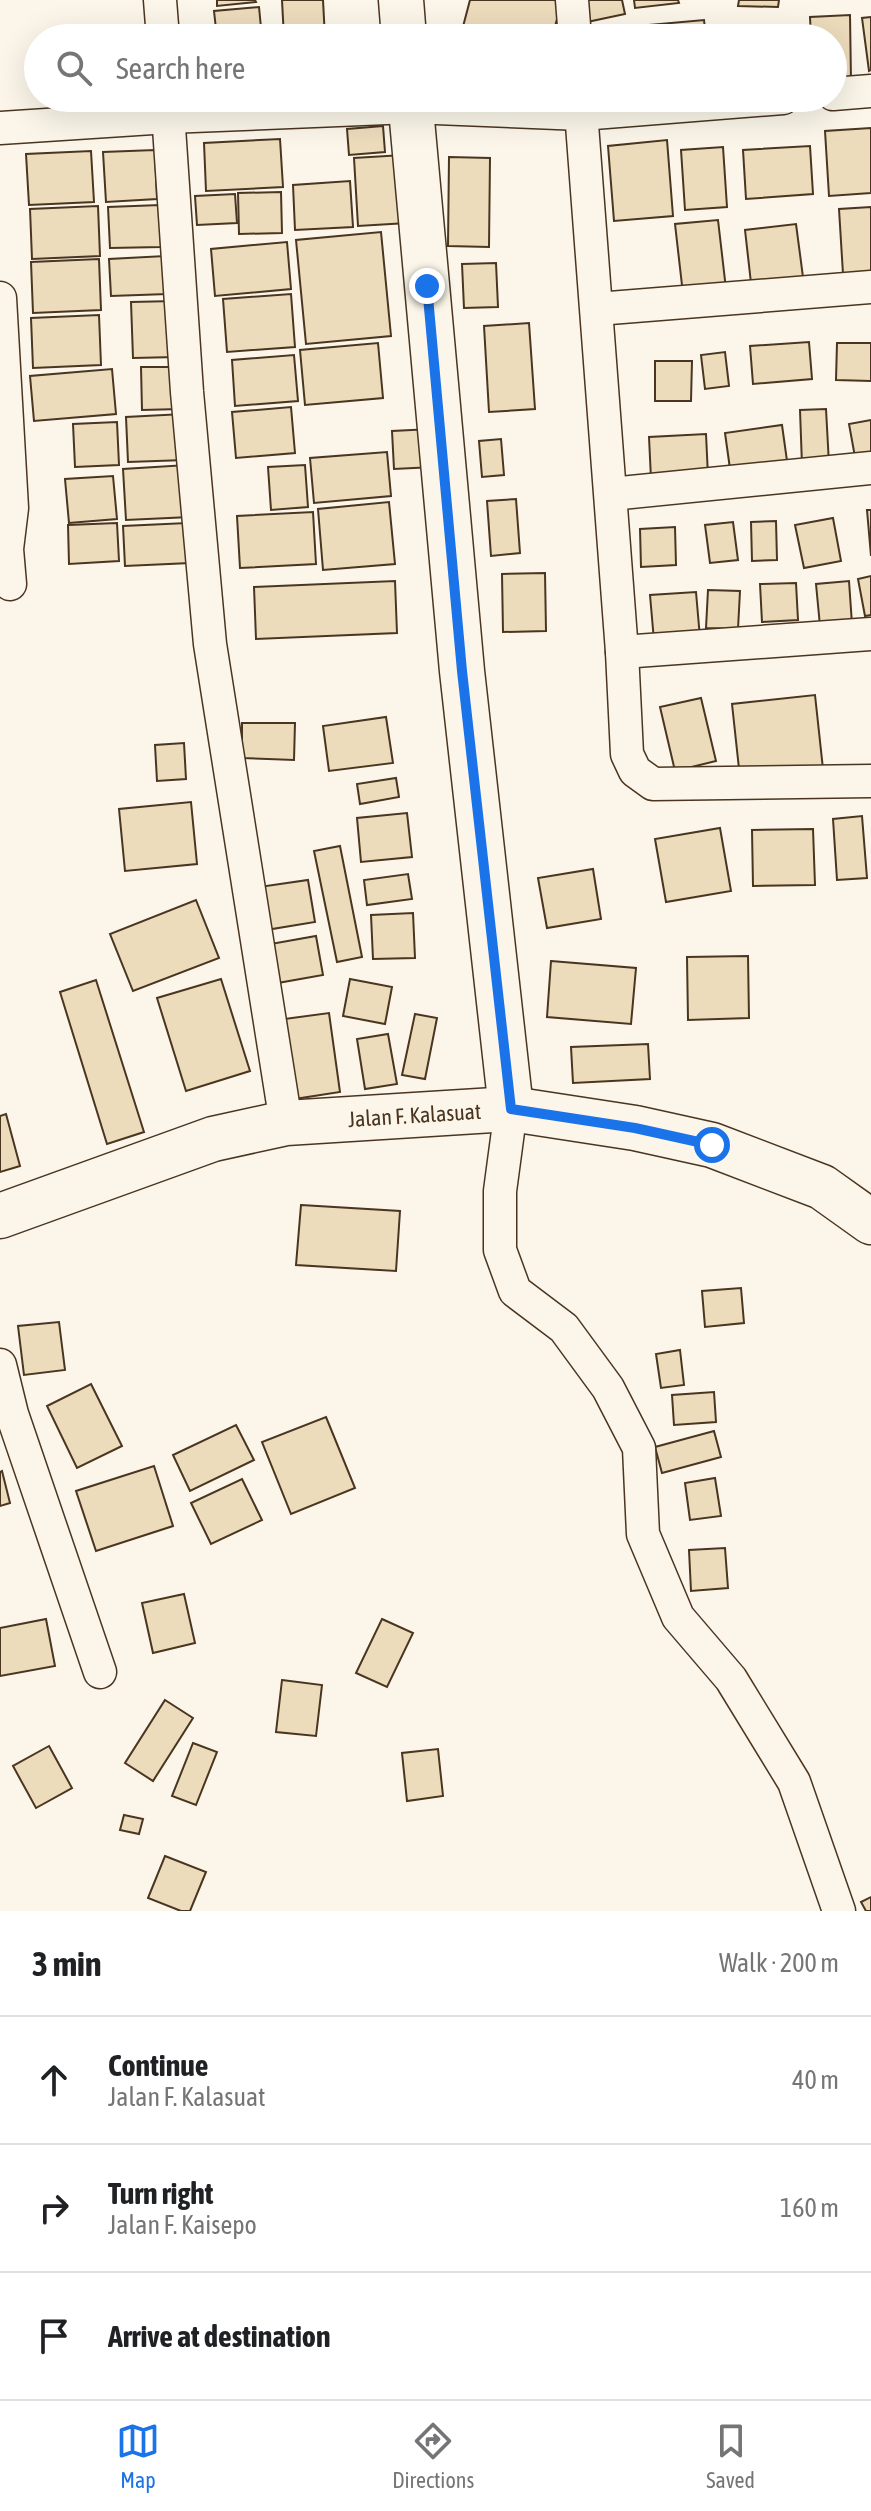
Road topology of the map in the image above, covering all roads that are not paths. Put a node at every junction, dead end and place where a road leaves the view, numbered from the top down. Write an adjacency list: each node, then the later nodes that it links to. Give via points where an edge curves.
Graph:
1 (160, 0): 4 (street)
2 (401, 0): 5 (street)
3 (572, 0): 6 (street)
4 (162, 24)
5 (403, 24)
6 (574, 24)
7 (871, 91): 8 (street)
8 (847, 93)
9 (134, 112): 13 (street)
10 (168, 112): 24 (street, via 210,644)
11 (411, 112): 23 (street, via 462,671)
12 (581, 112): 16 (street)
13 (0, 128)
14 (871, 287): 16 (street)
15 (0, 298): 19 (street, via 12,508)
16 (597, 309): 18 (street)
17 (871, 468): 18 (street)
18 (611, 494): 21 (street)
19 (10, 584)
20 (871, 634): 21 (street)
21 (622, 652): 22 (street, via 627,754 635,771 653,784)
22 (871, 781)
23 (511, 1109): 24 (street, Jalan F. Kalasuat); 26 (street, Jalan F. Kalasuat, via 712,1145 822,1187); 30 (street, via 500,1191 500,1250 515,1291 564,1328 608,1388 639,1448 643,1534 678,1617 731,1679 794,1782)
24 (286, 1123): 25 (street, Jalan F. Kalasuat, via 213,1139)
25 (0, 1216)
26 (871, 1222)
27 (0, 1365): 28 (street)
28 (6, 1415): 29 (street)
29 (100, 1672)
30 (839, 1911)

